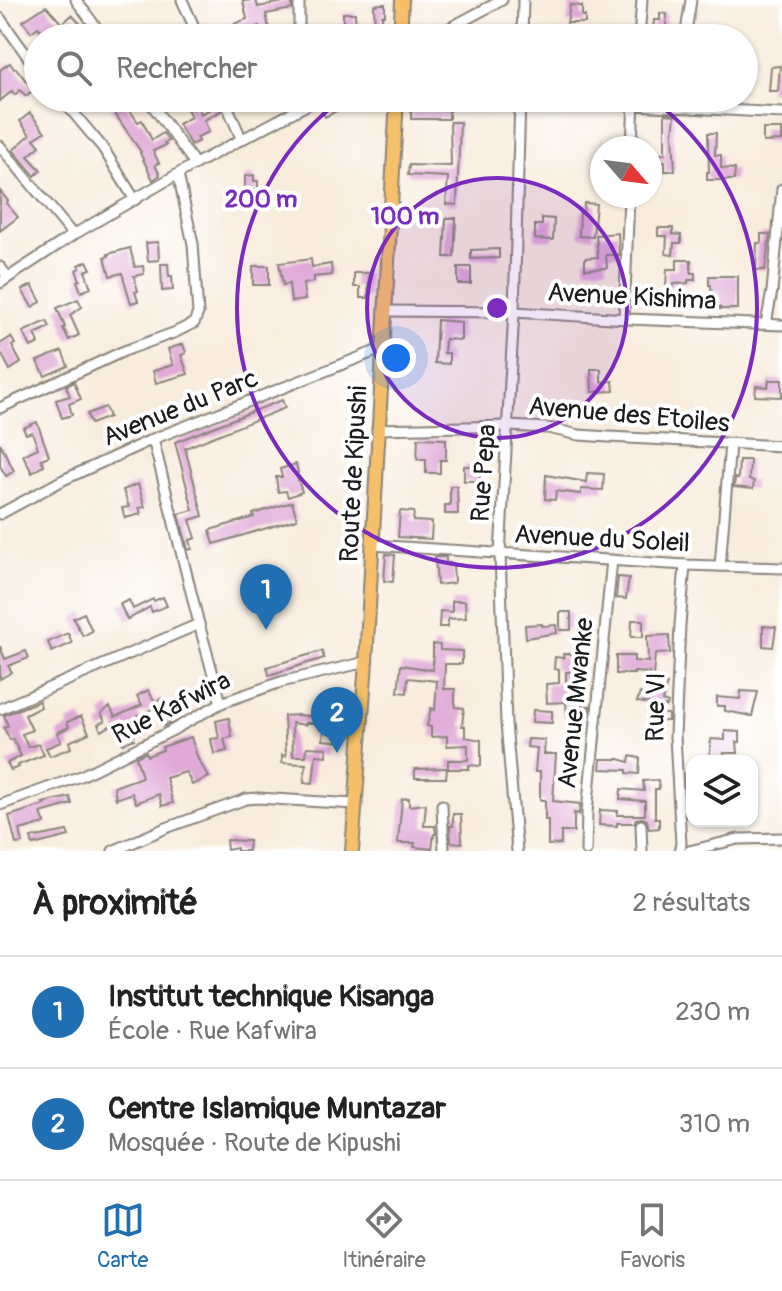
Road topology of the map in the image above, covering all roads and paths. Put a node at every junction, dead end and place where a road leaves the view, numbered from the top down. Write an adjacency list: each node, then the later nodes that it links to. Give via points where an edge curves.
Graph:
1 (76, 0): 10 (street)
2 (182, 0): 11 (street)
3 (299, 0): 12 (street)
4 (402, 0): 13 (main road)
5 (502, 0): 14 (street)
6 (523, 0): 15 (street)
7 (642, 0): 16 (street)
8 (691, 0): 17 (street)
9 (0, 18): 18 (street)
10 (94, 24)
11 (193, 24)
12 (299, 24)
13 (401, 24)
14 (457, 24)
15 (522, 24)
16 (640, 24)
17 (687, 24)
18 (24, 51)
19 (758, 111): 27 (street)
20 (73, 112): 34 (street)
21 (157, 112): 31 (street)
22 (230, 112): 29 (street)
23 (286, 112): 29 (street)
24 (396, 112): 39 (main road, Route de Kipushi)
25 (520, 112): 40 (street, Rue Pepa)
26 (634, 112): 28 (street)
27 (782, 113)
28 (633, 136)
29 (241, 138): 31 (street)
30 (0, 146): 36 (street)
31 (195, 164): 32 (street)
32 (178, 174): 34 (street); 45 (street, via 193,244 198,313 194,323)
33 (782, 189): 42 (street)
34 (135, 200): 36 (street)
35 (629, 208): 41 (street)
36 (73, 235): 38 (street)
37 (0, 267): 38 (street)
38 (4, 280)
39 (384, 311): 40 (street, Avenue Kishima); 44 (main road, Route de Kipushi)
40 (514, 312): 41 (street, Avenue Kishima); 46 (street, Rue Pepa)
41 (624, 319): 42 (street, Avenue Kishima)
42 (766, 324): 43 (street, Avenue Kishima)
43 (782, 325)
44 (381, 349): 47 (main road, Route de Kipushi); 48 (street, Avenue du Parc)
45 (0, 408)
46 (508, 426): 47 (street, Avenue des Etoiles); 49 (street, Avenue des Etoiles); 53 (street, Rue Pepa)
47 (377, 429): 52 (main road, Route de Kipushi)
48 (153, 439): 51 (street, Avenue du Parc); 58 (street)
49 (730, 444): 50 (street, Avenue des Etoiles); 56 (street)
50 (782, 446)
51 (0, 514)
52 (372, 545): 53 (street, Avenue du Soleil); 59 (main road, Route de Kipushi)
53 (500, 554): 54 (street, Avenue du Soleil); 70 (street, Rue Pepa)
54 (612, 560): 55 (street, Avenue du Soleil); 71 (street, Avenue Mwanke)
55 (685, 565): 56 (street, Avenue du Soleil); 73 (street, Rue VI, via 675,736)
56 (720, 566): 57 (street, Avenue du Soleil)
57 (782, 568)
58 (199, 624): 60 (street); 61 (street)
59 (366, 662): 60 (street, Rue Kafwira); 62 (main road, Route de Kipushi)
60 (221, 703): 63 (street, Rue Kafwira, via 81,776)
61 (0, 709)
62 (355, 804): 67 (street, via 246,799); 68 (main road, Route de Kipushi)
63 (0, 805)
64 (442, 805): 69 (street)
65 (641, 825): 72 (street)
66 (782, 838): 74 (street, via 738,839)
67 (113, 851)
68 (352, 851)
69 (444, 851)
70 (517, 851)
71 (586, 851)
72 (642, 851)
73 (679, 851)
74 (689, 851)

